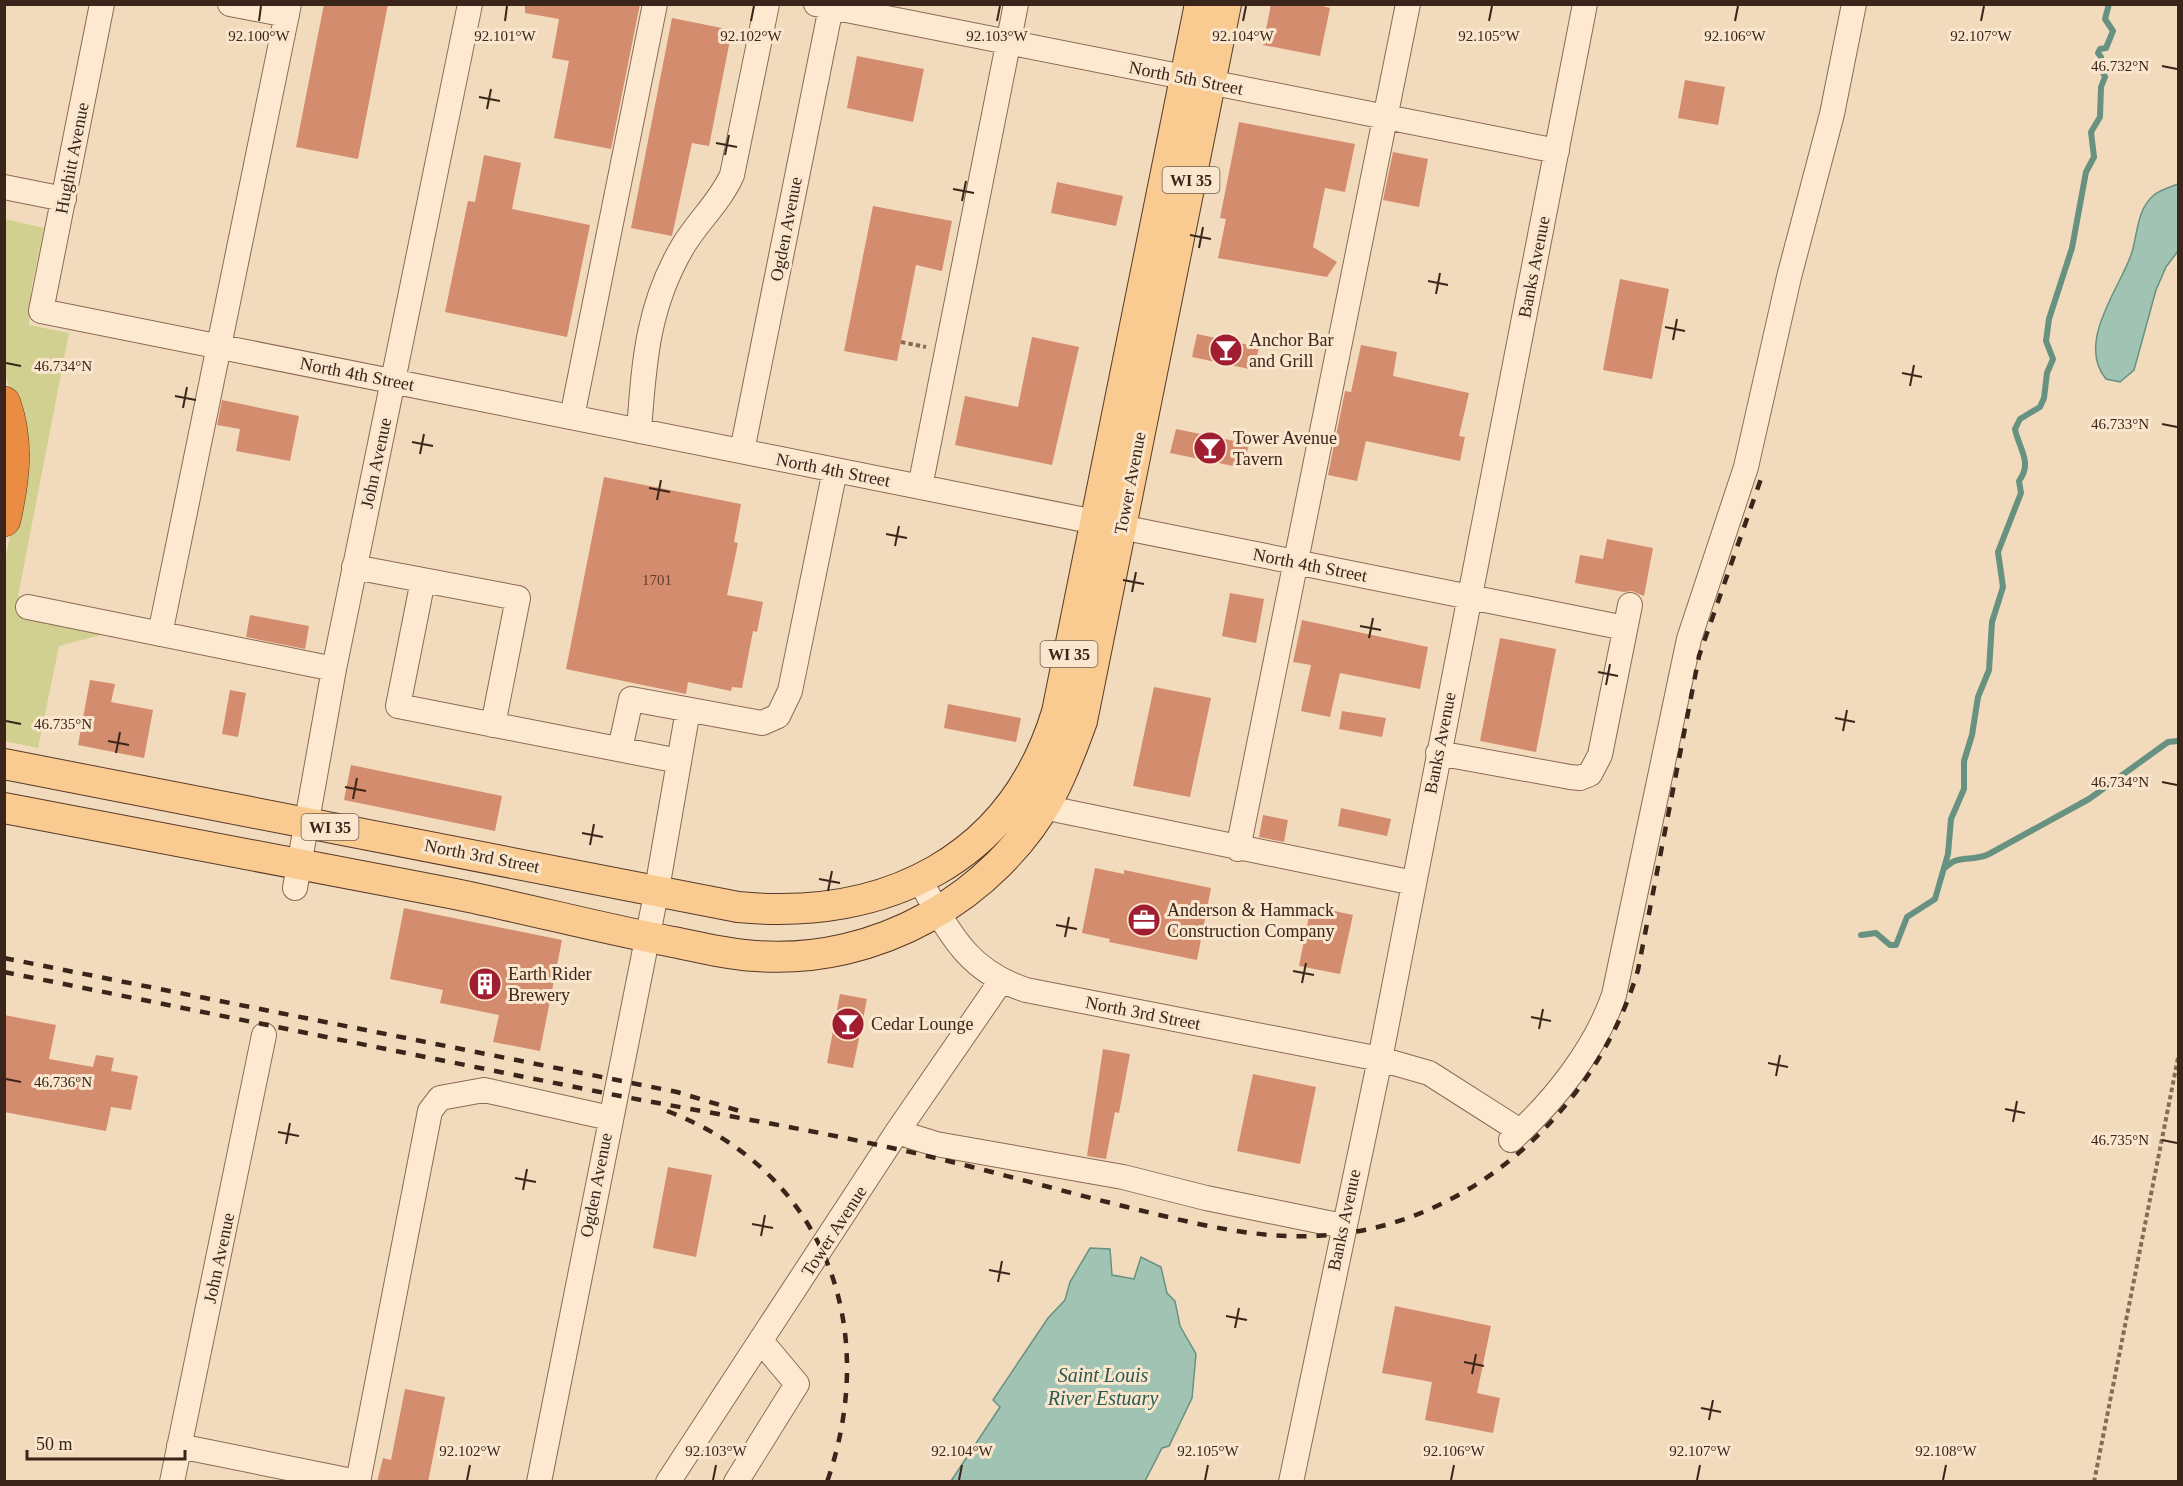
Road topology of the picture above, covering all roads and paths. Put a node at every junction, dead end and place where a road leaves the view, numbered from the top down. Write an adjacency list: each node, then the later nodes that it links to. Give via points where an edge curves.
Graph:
1 (102, 4): 19 (street, Hughitt Avenue)
2 (230, 4): 13 (street)
3 (470, 4): 22 (street, John Avenue)
4 (655, 4): 24 (street)
5 (767, 4): 25 (street, via 732,175 722,195 683,246 652,314)
6 (1016, 4): 14 (street)
7 (1200, 4): 15 (main road, Tower Avenue / WI 35)
8 (1226, 4): 15 (main road, Tower Avenue / WI 35)
9 (1408, 4): 16 (street)
10 (1586, 4): 17 (street, Banks Avenue)
11 (1854, 4): 59 (street, North 3rd Street, via 1832,114 1789,277 1746,467 1689,639 1614,995 1605,1018 1548,1103 1515,1135 1429,1073)
12 (823, 6): 14 (street, North 5th Street); 26 (street, Ogden Avenue)
13 (288, 10): 21 (street)
14 (1009, 43): 15 (street, North 5th Street); 28 (street)
15 (1198, 80): 16 (street, North 5th Street); 30 (main road, Tower Avenue / WI 35)
16 (1385, 117): 17 (street, North 5th Street); 31 (street)
17 (1557, 151): 34 (street, Banks Avenue)
18 (4, 187): 19 (street)
19 (64, 199): 20 (street, Hughitt Avenue)
20 (41, 311): 21 (street, North 4th Street)
21 (220, 347): 22 (street, North 4th Street); 38 (street)
22 (392, 381): 24 (street, North 4th Street); 32 (street, John Avenue)
23 (4, 403): 29 (highway, via 12,423 15,456)
24 (572, 417): 25 (street, North 4th Street)
25 (639, 431): 26 (street, North 4th Street)
26 (742, 451): 27 (street, North 4th Street)
27 (835, 470): 28 (street, North 4th Street); 40 (street, via 784,707 774,719 762,723)
28 (920, 487): 30 (street, North 4th Street)
29 (5, 515)
30 (1108, 525): 31 (street, North 4th Street); 46 (main road, Tower Avenue / WI 35, via 1082,721); 51 (main road, Tower Avenue / WI 35, via 1042,753 1018,796 985,835 955,860)
31 (1296, 562): 34 (street, North 4th Street); 49 (street)
32 (354, 567): 33 (street); 39 (street, John Avenue)
33 (423, 580): 41 (street, via 398,706); 41 (street, via 518,598)
34 (1468, 597): 37 (street, North 4th Street); 43 (street, Banks Avenue)
35 (1630, 605): 37 (street)
36 (28, 607): 38 (street)
37 (1625, 628): 43 (street, via 1600,755 1590,774 1570,777)
38 (160, 634): 39 (street)
39 (334, 669): 48 (street, John Avenue)
40 (688, 710): 42 (street, via 631,699); 44 (street, Ogden Avenue)
41 (492, 725): 42 (street)
42 (620, 749): 44 (street)
43 (1438, 753): 52 (street, Banks Avenue)
44 (679, 761): 53 (street, Ogden Avenue)
45 (4, 764): 48 (main road, North 3rd Street / WI 35)
46 (1043, 807): 49 (street); 54 (main road, Tower Avenue / WI 35, via 976,886)
47 (4, 808): 50 (main road, WI 35)
48 (307, 823): 50 (street, John Avenue); 53 (main road, North 3rd Street / WI 35)
49 (1238, 849): 52 (street)
50 (297, 876): 55 (main road, WI 35, via 507,905)
51 (919, 879): 53 (main road, North 3rd Street / WI 35, via 850,902 786,911 738,908); 54 (street, North 3rd Street)
52 (1414, 883): 59 (street, Banks Avenue)
53 (657, 890): 55 (street, Ogden Avenue)
54 (939, 912): 55 (main road, WI 35, via 863,944 799,956 746,956); 56 (street, North 3rd Street, via 970,959)
55 (647, 937): 60 (street, Ogden Avenue)
56 (1001, 981): 59 (street, North 3rd Street, via 1026,990); 61 (street, Tower Avenue)
57 (264, 1035): 64 (street, John Avenue)
58 (2178, 1058): 71 (path)
59 (1380, 1059): 62 (street, Banks Avenue)
60 (610, 1118): 66 (street, via 484,1090 440,1098 430,1111); 67 (street, Ogden Avenue)
61 (897, 1132): 62 (street, via 936,1144 1123,1177); 63 (street, Tower Avenue)
62 (1343, 1226): 70 (street, Banks Avenue)
63 (762, 1341): 68 (street, Tower Avenue); 69 (street, via 797,1384)
64 (179, 1446): 65 (street, John Avenue); 66 (street)
65 (172, 1482)
66 (358, 1482)
67 (539, 1482)
68 (668, 1482)
69 (736, 1482)
70 (1291, 1482)
71 (2094, 1482)

